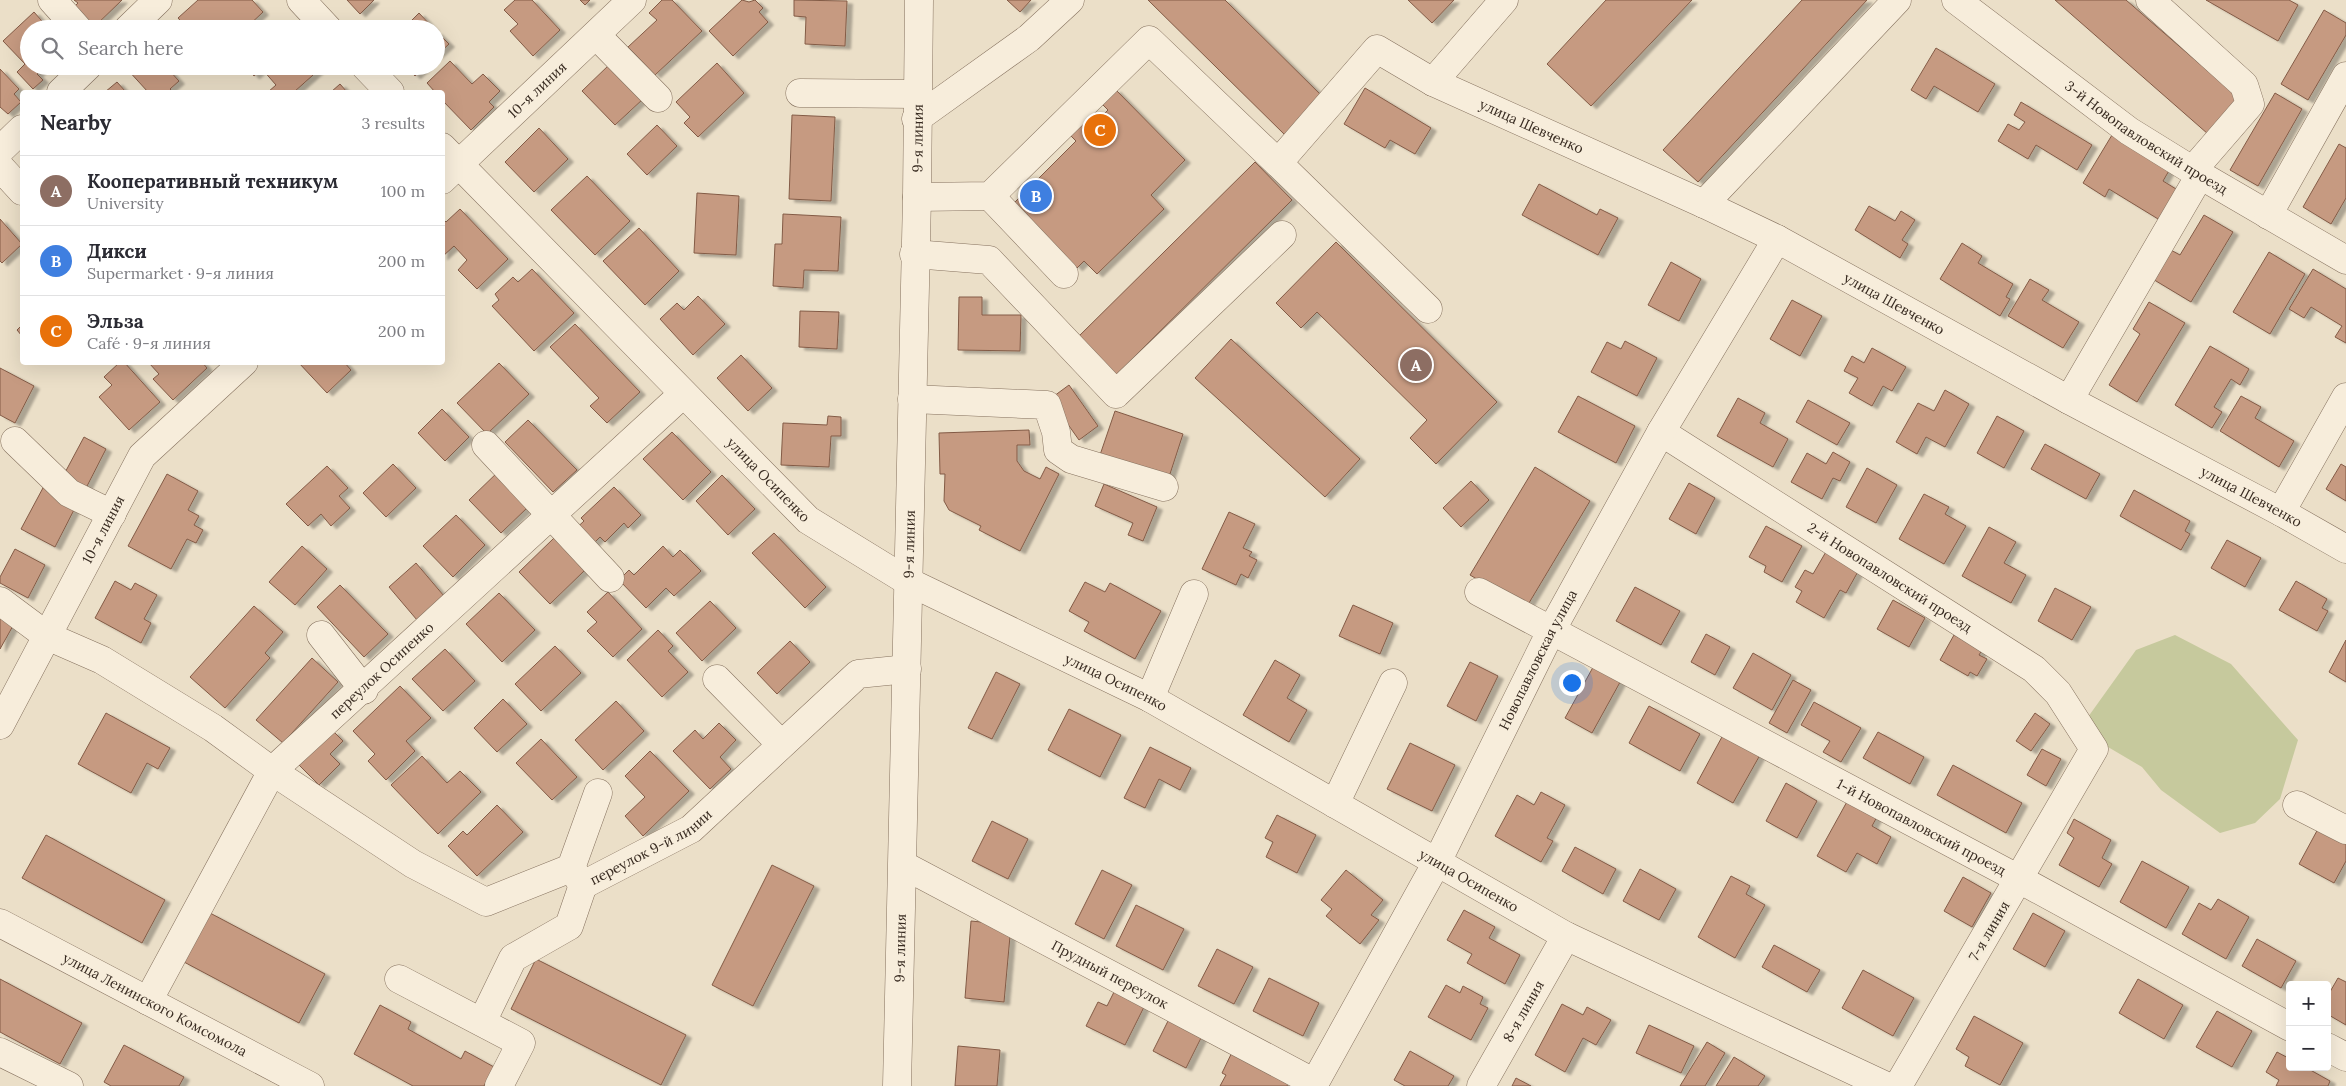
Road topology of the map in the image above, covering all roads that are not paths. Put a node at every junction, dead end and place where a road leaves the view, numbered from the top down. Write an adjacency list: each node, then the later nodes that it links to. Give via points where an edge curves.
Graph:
1 (52, 0): 11 (street)
2 (158, 0): 12 (street)
3 (301, 0): 13 (street)
4 (632, 0): 14 (street, 10-я линия)
5 (918, 0): 23 (street, 9-я линия)
6 (1070, 0): 23 (street, via 1029,38)
7 (1504, 0): 18 (street)
8 (1897, 0): 33 (street)
9 (1956, 0): 29 (street, 3-й Новопавловский проезд, via 2129,131)
10 (2150, 0): 29 (street, via 2244,84 2250,104)
11 (70, 20)
12 (137, 20)
13 (320, 20)
14 (596, 35): 22 (street); 27 (street, 10-я линия)
15 (79, 75): 19 (street)
16 (373, 75): 20 (street)
17 (2346, 76): 34 (street)
18 (1433, 82): 26 (street, улица Шевченко, via 1376,49); 33 (street, улица Шевченко)
19 (63, 90)
20 (388, 90)
21 (800, 93): 23 (street)
22 (658, 98)
23 (917, 107): 32 (street, 9-я линия)
24 (20, 131): 25 (street)
25 (0, 150)
26 (1278, 163): 31 (street, via 1149,40); 40 (street)
27 (448, 164): 42 (street, улица Осипенко)
28 (0, 167): 30 (street)
29 (2196, 173): 34 (street, 3-й Новопавловский проезд); 45 (street)
30 (20, 190)
31 (990, 196): 32 (street); 39 (street)
32 (916, 197): 37 (street, 9-я линия)
33 (1704, 204): 36 (street, улица Шевченко)
34 (2268, 214): 38 (street, 3-й Новопавловский проезд)
35 (1282, 235): 37 (street, via 1116,394 989,260)
36 (1777, 239): 45 (street, улица Шевченко); 46 (street, Новопавловская улица)
37 (914, 254): 44 (street, 9-я линия)
38 (2346, 260)
39 (1064, 274)
40 (1428, 310)
41 (241, 365): 51 (street, 10-я линия, via 142,456)
42 (683, 394): 52 (street, переулок Осипенко); 55 (street, улица Осипенко, via 808,520)
43 (2346, 397): 50 (street)
44 (912, 400): 49 (street, via 1047,405 1058,450 1070,459); 55 (street, 9-я линия)
45 (2069, 400): 50 (street, улица Шевченко)
46 (1661, 432): 59 (street, Новопавловская улица); 69 (street, 2-й Новопавловский проезд, via 2034,669 2058,692)
47 (15, 441): 51 (street, via 69,494)
48 (486, 445): 52 (street)
49 (1164, 487)
50 (2280, 512): 53 (street, улица Шевченко)
51 (112, 514): 60 (street, 10-я линия)
52 (551, 516): 54 (street); 65 (street, переулок Осипенко)
53 (2346, 549)
54 (610, 578)
55 (909, 582): 62 (street, 9-я линия); 66 (street, улица Осипенко)
56 (1479, 592): 59 (street, 1-й Новопавловский проезд)
57 (1194, 594): 66 (street)
58 (0, 602): 60 (street, переулок 9-й линии)
59 (1551, 631): 75 (street, Новопавловская улица); 78 (street, 1-й Новопавловский проезд)
60 (46, 636): 67 (street, 10-я линия); 70 (street, переулок 9-й линии, via 102,660 213,728)
61 (322, 636): 65 (street)
62 (907, 669): 68 (street, переулок 9-й линии, via 858,674); 76 (street, 9-я линия)
63 (717, 679): 68 (street)
64 (1393, 683): 72 (street)
65 (364, 690): 70 (street, переулок Осипенко)
66 (1150, 698): 72 (street, улица Осипенко)
67 (0, 725)
68 (781, 744): 77 (street, переулок 9-й линии, via 691,829)
69 (2094, 749): 78 (street, 7-я линия)
70 (272, 772): 77 (street, переулок 9-й линии, via 413,864 486,902); 82 (street, переулок Осипенко)
71 (598, 793): 77 (street)
72 (1335, 804): 75 (street, улица Осипенко)
73 (2296, 805): 74 (street)
74 (2346, 830)
75 (1437, 862): 80 (street, улица Осипенко); 88 (street, Новопавловская улица)
76 (903, 865): 88 (street, Прудный переулок); 92 (street, 9-я линия)
77 (577, 876): 83 (street, via 569,926 512,958)
78 (2019, 879): 84 (street, 1-й Новопавловский проезд); 95 (street, 7-я линия)
79 (0, 923): 82 (street, улица Ленинского Комсомола)
80 (1566, 936): 93 (street, 8-я линия); 94 (street, улица Осипенко)
81 (399, 979): 83 (street)
82 (148, 1001): 90 (street, улица Ленинского Комсомола)
83 (482, 1022): 91 (street, via 521,1042)
84 (2288, 1026)
85 (2331, 1049): 87 (street)
86 (0, 1052): 89 (street)
87 (2346, 1058)
88 (1314, 1085)
89 (70, 1086)
90 (310, 1086)
91 (499, 1086)
92 (897, 1086)
93 (1481, 1086)
94 (1886, 1086)
95 (1898, 1086)

